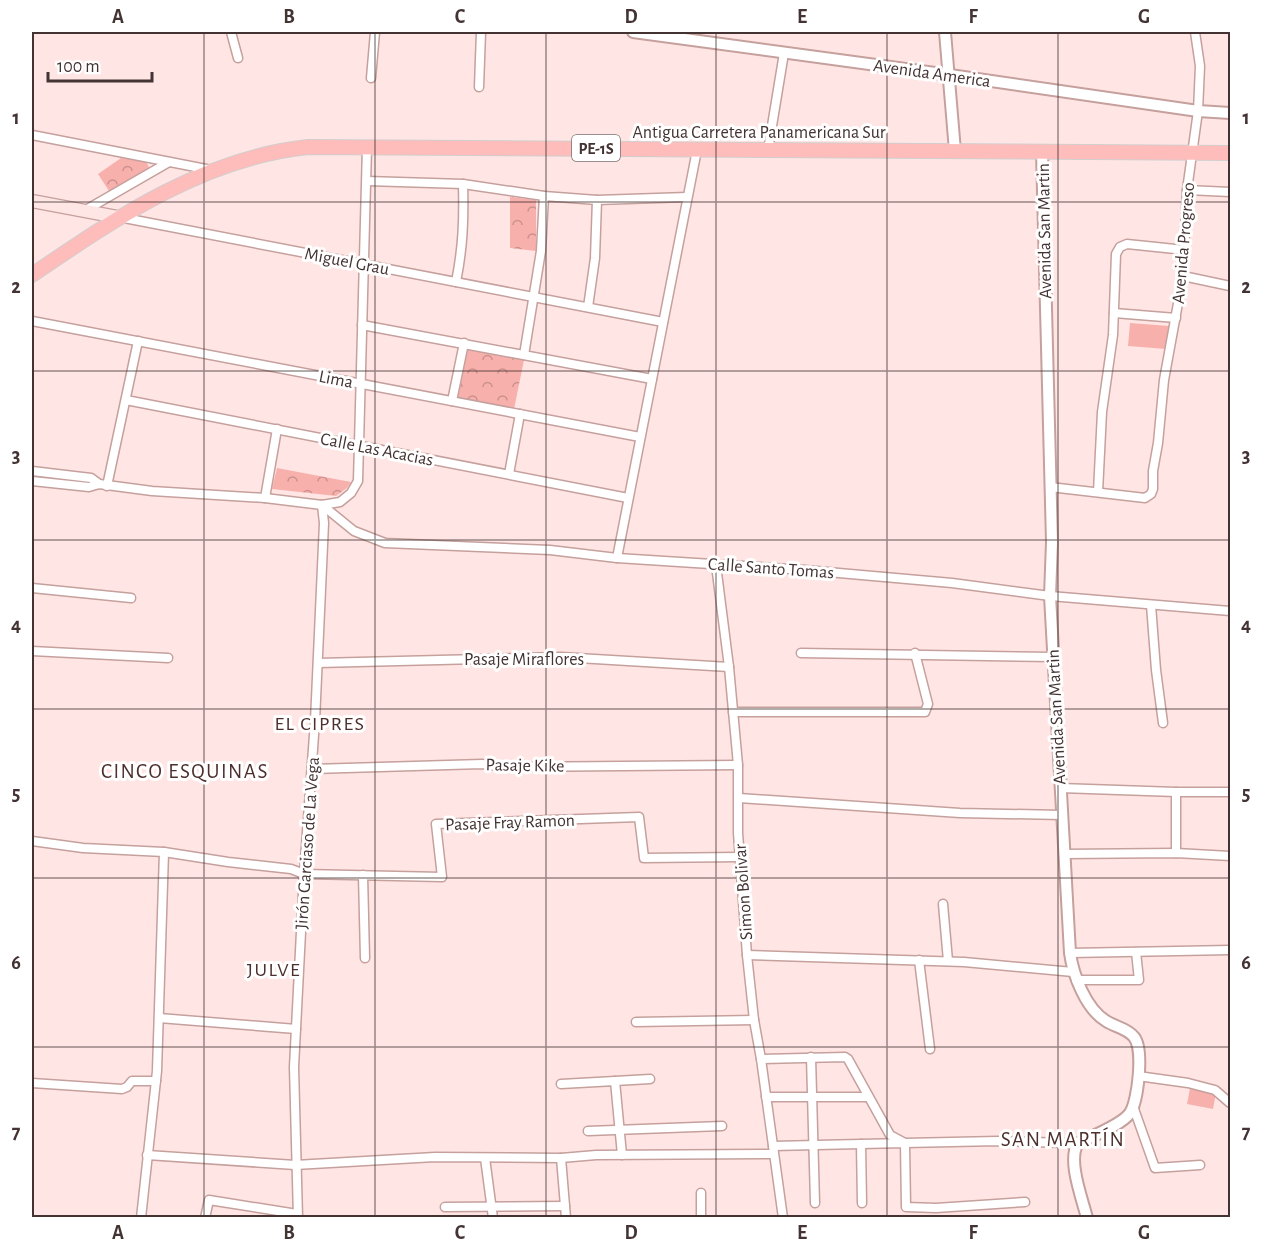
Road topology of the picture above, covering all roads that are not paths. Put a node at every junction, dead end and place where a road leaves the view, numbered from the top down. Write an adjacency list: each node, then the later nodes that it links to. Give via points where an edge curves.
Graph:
1 (231, 32): 8 (street)
2 (375, 32): 10 (street)
3 (481, 32): 11 (street)
4 (634, 32): 7 (street, Avenida America)
5 (945, 32): 9 (street)
6 (1195, 32): 12 (street, Avenida Progreso, via 1200,66)
7 (784, 53): 9 (street, Avenida America); 17 (street)
8 (238, 58)
9 (950, 75): 12 (street, Avenida America); 18 (street)
10 (371, 78)
11 (479, 87)
12 (1198, 111): 13 (street, Avenida America); 20 (street, Avenida Progreso)
13 (1230, 113)
14 (32, 135): 22 (street)
15 (367, 147): 16 (highway, Antigua Carretera Panamericana Sur / PE-1S); 25 (highway, Antigua Carretera Panamericana Sur / PE-1S, via 278,150); 26 (street)
16 (697, 150): 17 (highway, Antigua Carretera Panamericana Sur / PE-1S); 31 (street)
17 (768, 150): 18 (highway, Antigua Carretera Panamericana Sur / PE-1S)
18 (955, 151): 19 (highway, Antigua Carretera Panamericana Sur / PE-1S)
19 (1042, 152): 20 (highway, Antigua Carretera Panamericana Sur / PE-1S); 66 (street, Avenida San Martin)
20 (1192, 152): 21 (highway, Antigua Carretera Panamericana Sur / PE-1S); 28 (street, Avenida Progreso)
21 (1230, 153)
22 (149, 158): 23 (street); 24 (street)
23 (169, 162): 24 (street); 25 (street)
24 (152, 171): 34 (street)
25 (213, 171): 35 (highway, Antigua Carretera Panamericana Sur / PE-1S, via 183,182)
26 (367, 182): 27 (street); 37 (street)
27 (463, 184): 30 (street); 40 (street, via 465,226)
28 (1187, 190): 29 (street); 36 (street, Avenida Progreso)
29 (1230, 192)
30 (543, 195): 32 (street); 42 (street)
31 (687, 197): 32 (street); 47 (street)
32 (597, 200): 43 (street)
33 (32, 201): 34 (main road, Miguel Grau)
34 (84, 211): 35 (main road, Miguel Grau)
35 (117, 217): 37 (street, Miguel Grau); 38 (highway, Antigua Carretera Panamericana Sur / PE-1S)
36 (1185, 250): 39 (street, Avenida Progreso); 44 (street, via 1127,244 1120,247 1116,254)
37 (364, 264): 40 (street, Miguel Grau); 48 (street)
38 (32, 275)
39 (1183, 276): 41 (street); 45 (street, Avenida Progreso)
40 (456, 282): 42 (street, Miguel Grau)
41 (1230, 286)
42 (535, 297): 43 (street, Miguel Grau); 51 (street)
43 (588, 307): 47 (street, Miguel Grau)
44 (1114, 313): 45 (street); 67 (street, via 1102,412)
45 (1176, 318): 67 (street, Avenida Progreso, via 1164,380 1151,494 1145,498)
46 (32, 321): 49 (street, Lima)
47 (663, 321): 52 (street)
48 (362, 325): 50 (street); 53 (street)
49 (138, 341): 53 (street, Lima); 54 (street)
50 (464, 343): 51 (street); 55 (street)
51 (524, 355): 52 (street)
52 (652, 379): 58 (street)
53 (361, 384): 55 (street, Lima); 59 (street)
54 (126, 400): 57 (street, Calle Las Acacias); 65 (street)
55 (452, 401): 56 (street, Lima)
56 (520, 414): 58 (street, Lima); 63 (street)
57 (277, 429): 59 (street, Calle Las Acacias); 68 (street)
58 (640, 437): 69 (street)
59 (359, 445): 63 (street, Calle Las Acacias); 70 (street, via 358,481 351,493 340,502)
60 (32, 464): 62 (street)
61 (32, 471): 62 (street)
62 (48, 473): 65 (street, via 91,478)
63 (509, 474): 69 (street, Calle Las Acacias)
64 (32, 480): 65 (street)
65 (103, 485): 68 (street)
66 (1050, 487): 67 (street); 74 (street, Avenida San Martin)
67 (1098, 492)
68 (265, 498): 70 (street)
69 (628, 498): 71 (street)
70 (322, 505): 71 (street, Calle Santo Tomas, via 354,531 385,543 550,550); 83 (street, Jirón Garciaso de La Vega)
71 (617, 558): 72 (street, Calle Santo Tomas)
72 (716, 565): 74 (street, Calle Santo Tomas, via 952,583); 84 (street, Simon Bolivar)
73 (32, 588): 75 (street)
74 (1050, 596): 76 (street, Calle Santo Tomas); 81 (street, Avenida San Martin)
75 (131, 598)
76 (1151, 604): 77 (street, Calle Santo Tomas); 86 (street)
77 (1230, 611)
78 (32, 651): 82 (street)
79 (801, 652): 80 (street)
80 (915, 653): 81 (street); 85 (street, via 928,704 925,712)
81 (1053, 657): 89 (street, Avenida San Martin)
82 (168, 658)
83 (318, 663): 84 (street, Pasaje Miraflores, via 561,657); 88 (street, Jirón Garciaso de La Vega)
84 (729, 667): 85 (street, Simon Bolivar)
85 (733, 712): 87 (street, Simon Bolivar)
86 (1163, 723)
87 (738, 765): 88 (street, Pasaje Kike, via 482,764); 92 (street, Simon Bolivar)
88 (312, 769): 100 (street, Jirón Garciaso de La Vega)
89 (1060, 788): 90 (street); 93 (street, Avenida San Martin)
90 (1176, 792): 91 (street); 96 (street)
91 (1230, 792)
92 (740, 798): 93 (street, via 960,813); 99 (street, Simon Bolivar)
93 (1062, 815): 97 (street, Avenida San Martin)
94 (32, 841): 95 (street, Pasaje Fray Ramon)
95 (165, 852): 100 (street, Pasaje Fray Ramon); 111 (street)
96 (1176, 853): 97 (street); 98 (street)
97 (1064, 854): 105 (street, Avenida San Martin)
98 (1230, 856)
99 (740, 857): 101 (street, Pasaje Fray Ramon, via 644,858 639,817 436,824 442,877); 106 (street, Simon Bolivar)
100 (304, 874): 101 (street, Pasaje Fray Ramon); 114 (street, Jirón Garciaso de La Vega)
101 (363, 875): 107 (street)
102 (944, 904): 109 (street)
103 (1230, 950): 104 (street)
104 (1136, 952): 105 (street); 110 (street, via 1139,980)
105 (1070, 953): 110 (street, Avenida San Martin)
106 (747, 955): 108 (street); 112 (street, Simon Bolivar)
107 (364, 958)
108 (919, 960): 109 (street); 115 (street)
109 (948, 961): 110 (street)
110 (1074, 976): 118 (street, Avenida San Martin, via 1099,1016 1133,1035 1140,1053)
111 (159, 1018): 114 (street); 120 (street)
112 (754, 1020): 113 (street); 117 (street, Simon Bolivar)
113 (636, 1022)
114 (296, 1029): 141 (street, Jirón Garciaso de La Vega)
115 (930, 1049)
116 (811, 1058): 117 (street); 124 (street); 126 (street, via 848,1059)
117 (761, 1059): 125 (street, Simon Bolivar)
118 (1138, 1076): 127 (street, via 1215,1090); 128 (street, Avenida San Martin)
119 (651, 1079): 121 (street)
120 (156, 1081): 122 (street, via 132,1081 122,1089); 137 (street)
121 (615, 1081): 123 (street); 130 (street)
122 (32, 1083)
123 (561, 1084)
124 (812, 1096): 125 (street); 126 (street); 134 (street)
125 (766, 1097): 136 (street, Simon Bolivar)
126 (868, 1097): 132 (street, via 890,1135)
127 (1230, 1103)
128 (1132, 1106): 135 (street, via 1122,1120); 142 (street, via 1155,1168)
129 (722, 1126): 130 (street)
130 (620, 1129): 131 (street); 138 (street)
131 (588, 1131)
132 (905, 1143): 133 (street); 135 (street); 144 (street, via 906,1207)
133 (861, 1144): 134 (street); 146 (street)
134 (815, 1145): 136 (street); 145 (street)
135 (1076, 1146): 157 (street, via 1074,1164)
136 (773, 1150): 138 (street); 156 (street, Simon Bolivar)
137 (147, 1155): 141 (street); 151 (street)
138 (622, 1155): 140 (street)
139 (485, 1158): 140 (street); 141 (street); 149 (street)
140 (561, 1158): 147 (street)
141 (296, 1165): 150 (street, Jirón Garciaso de La Vega)
142 (1200, 1165)
143 (700, 1193): 155 (street)
144 (1025, 1202)
145 (815, 1203)
146 (862, 1203)
147 (564, 1206): 149 (street); 154 (street)
148 (445, 1207): 149 (street)
149 (492, 1207): 153 (street)
150 (297, 1216): 152 (street, via 209,1200)
151 (141, 1218)
152 (205, 1218)
153 (493, 1218)
154 (566, 1218)
155 (701, 1218)
156 (783, 1218)
157 (1087, 1218)

